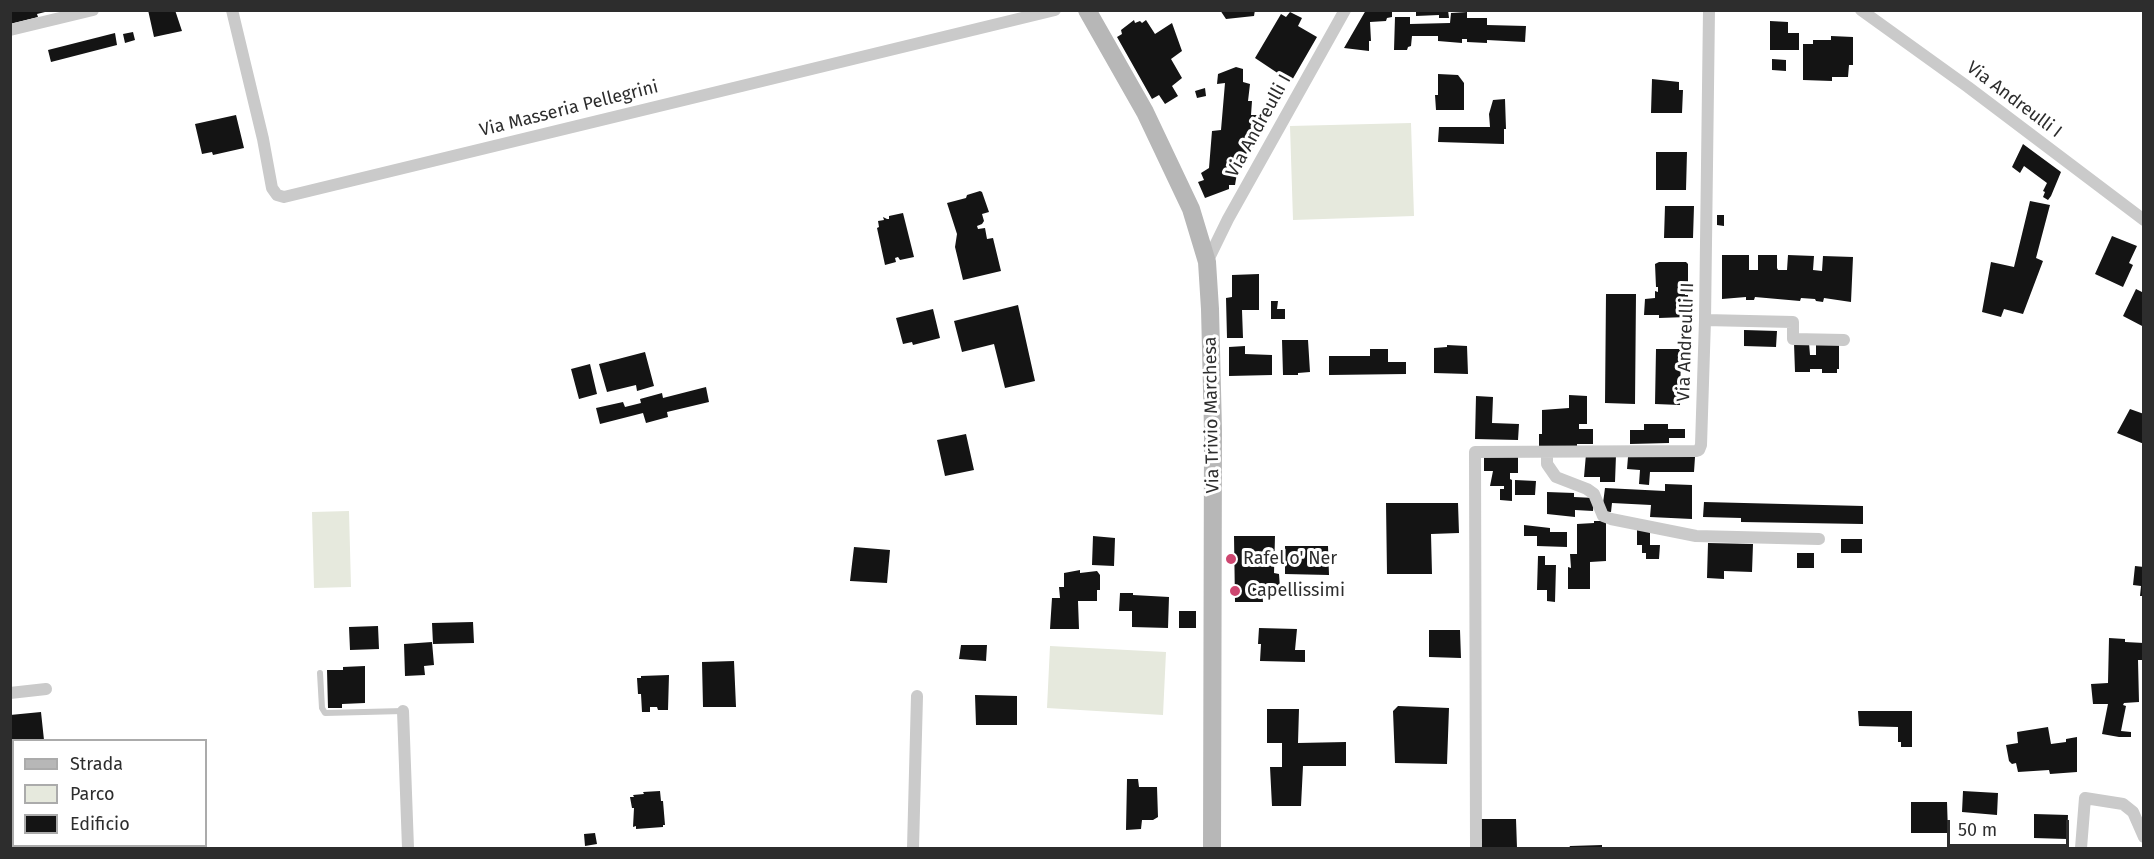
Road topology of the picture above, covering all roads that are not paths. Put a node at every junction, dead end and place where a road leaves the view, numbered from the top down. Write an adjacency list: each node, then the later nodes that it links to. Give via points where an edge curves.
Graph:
1 (93, 10): 8 (street)
2 (232, 10): 3 (street, Via Masseria Pellegrini, via 272,188 284,197)
3 (1055, 10)
4 (1087, 10): 10 (street, Via Trivio Marchesa, via 1145,112 1191,209)
5 (1346, 10): 10 (street, Via Andreulli I)
6 (1709, 10): 11 (street, Via Andreulli II)
7 (1861, 10): 9 (street, Via Andreulli I)
8 (10, 30)
9 (2144, 220)
10 (1207, 262): 23 (street, Via Trivio Marchesa, via 1213,430)
11 (1705, 320): 12 (street, via 1793,322 1793,339); 13 (street, Via Andreulli II, via 1699,450)
12 (1844, 340)
13 (1547, 452): 14 (street, via 1547,464 1556,477 1594,494 1604,516 1611,519 1696,536); 24 (street, Via Andreulli II, via 1475,452)
14 (1819, 539)
15 (320, 673): 19 (lane, via 325,713)
16 (46, 689): 17 (street)
17 (10, 693)
18 (917, 696): 22 (street)
19 (403, 711): 21 (street)
20 (2144, 837): 25 (street, via 2133,812 2123,804 2085,798)
21 (408, 849)
22 (913, 849)
23 (1212, 849)
24 (1476, 849)
25 (2081, 849)

